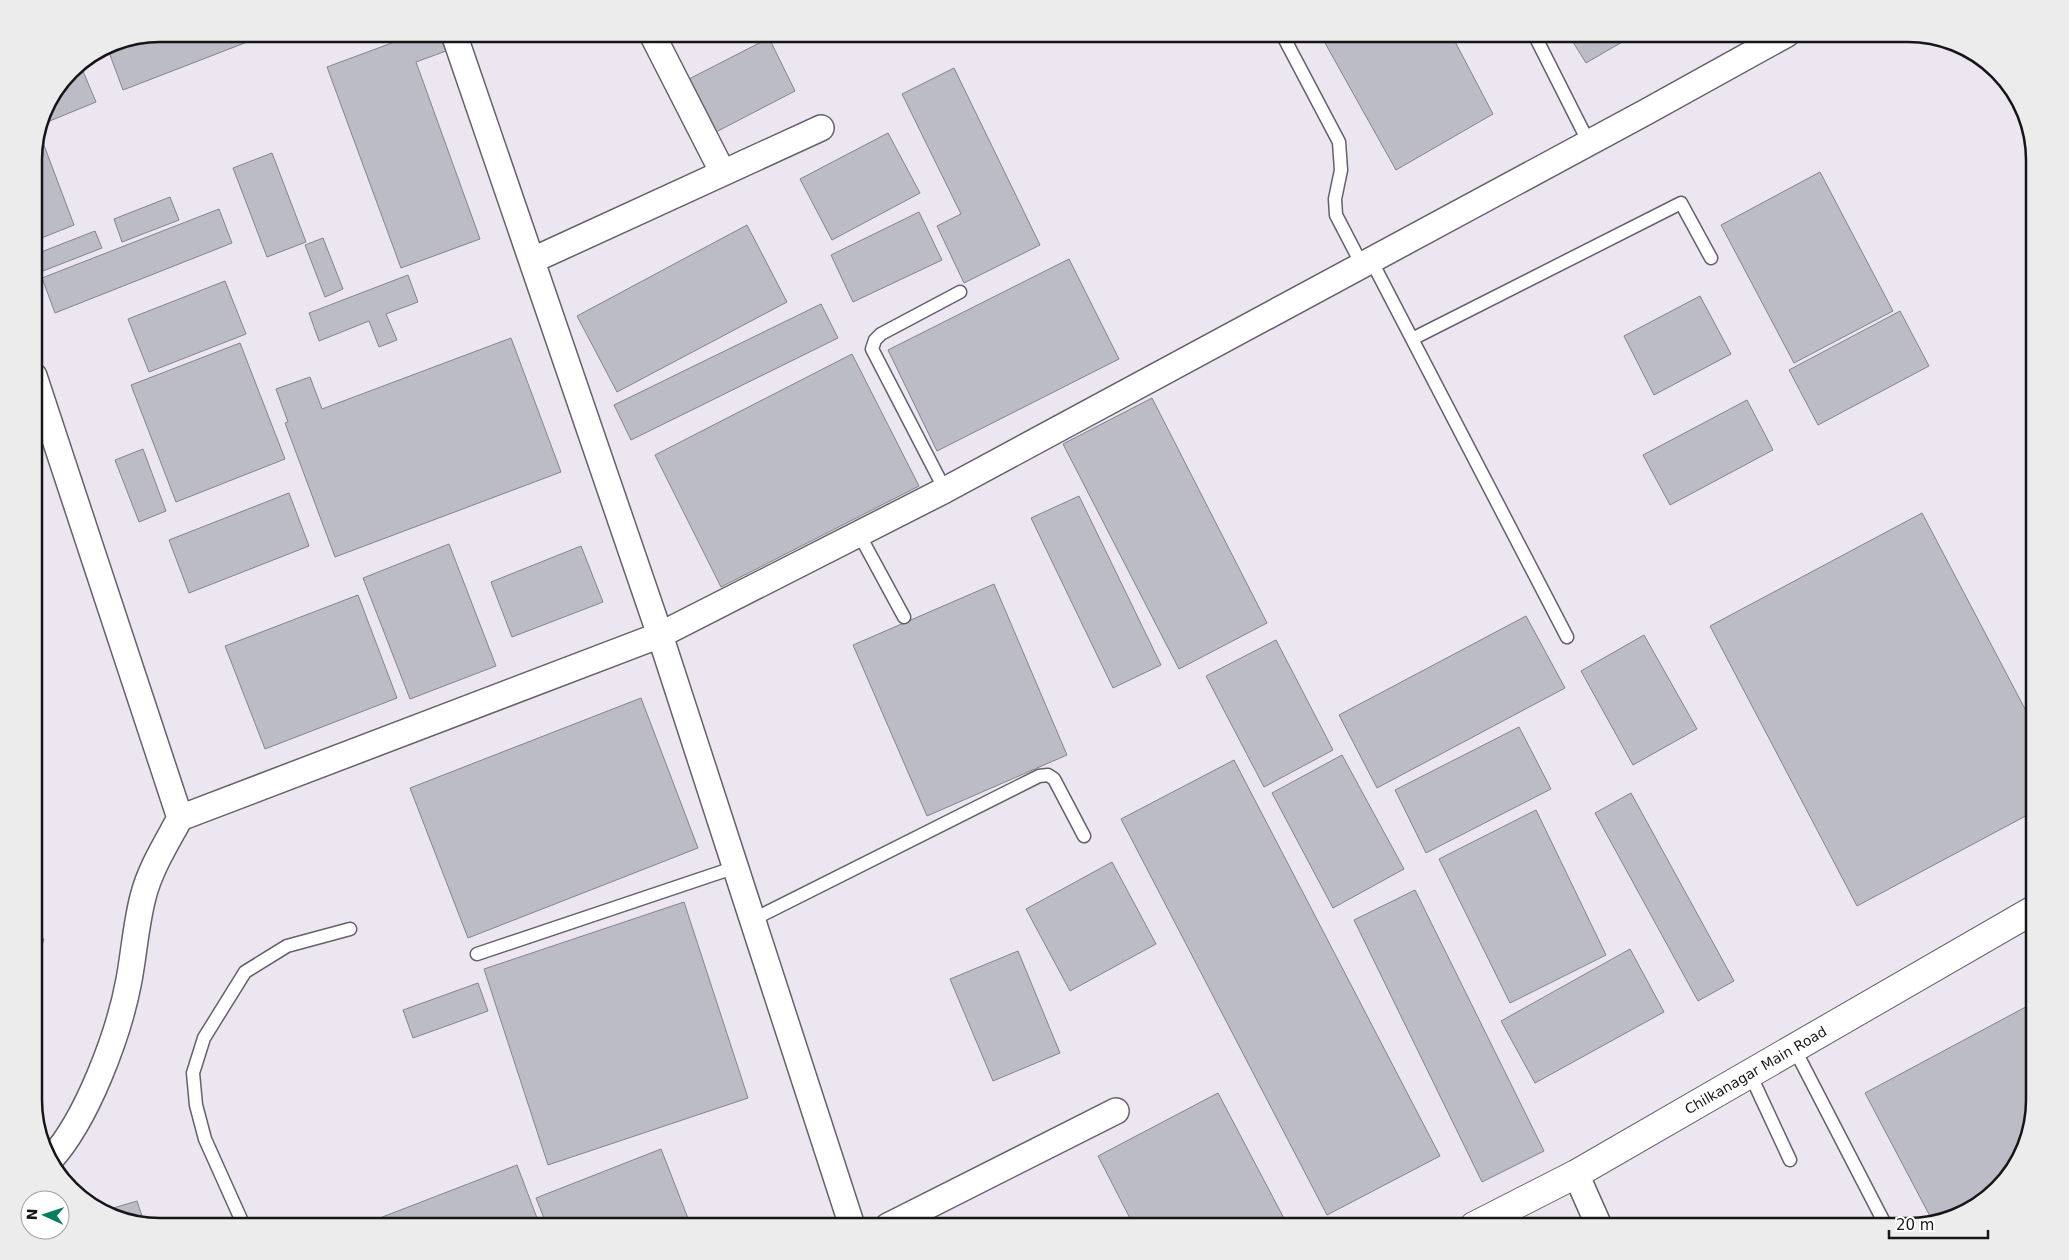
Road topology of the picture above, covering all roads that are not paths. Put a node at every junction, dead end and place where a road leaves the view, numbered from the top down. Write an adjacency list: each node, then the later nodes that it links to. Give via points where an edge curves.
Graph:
1 (457, 42): 10 (street)
2 (656, 42): 8 (street)
3 (1286, 42): 11 (lane, via 1339,142 1341,170 1335,199 1336,215)
4 (1538, 42): 7 (lane)
5 (1772, 42): 7 (street)
6 (821, 128): 8 (street)
7 (1589, 143): 11 (street)
8 (723, 173): 10 (street)
9 (1712, 258): 13 (lane, via 1681,203)
10 (533, 260): 18 (street)
11 (1366, 263): 13 (lane); 15 (street)
12 (960, 292): 15 (lane, via 881,334 872,349)
13 (1412, 339): 19 (lane)
14 (43, 403): 20 (street)
15 (945, 490): 16 (street)
16 (859, 534): 17 (lane); 18 (street)
17 (904, 617)
18 (660, 635): 20 (street); 22 (street)
19 (1567, 638)
20 (180, 818): 30 (street, via 157,860 143,897 128,983 99,1079 64,1145)
21 (1084, 836): 24 (lane, via 1054,779 1048,775 1040,776)
22 (736, 867): 24 (street); 26 (lane)
23 (2026, 914): 27 (main road, Chilkanagar Main Road)
24 (752, 920): 34 (street)
25 (350, 929): 33 (lane, via 287,946 245,972 204,1038 193,1073 196,1105 205,1139)
26 (477, 954)
27 (1794, 1048): 28 (main road, Chilkanagar Main Road); 38 (lane)
28 (1750, 1074): 31 (lane); 32 (main road, Chilkanagar Main Road)
29 (1116, 1111): 35 (street)
30 (56, 1154)
31 (1790, 1160)
32 (1576, 1174): 36 (main road, Chilkanagar Main Road); 37 (street)
33 (240, 1218)
34 (849, 1218)
35 (904, 1218)
36 (1490, 1218)
37 (1595, 1218)
38 (1882, 1218)

